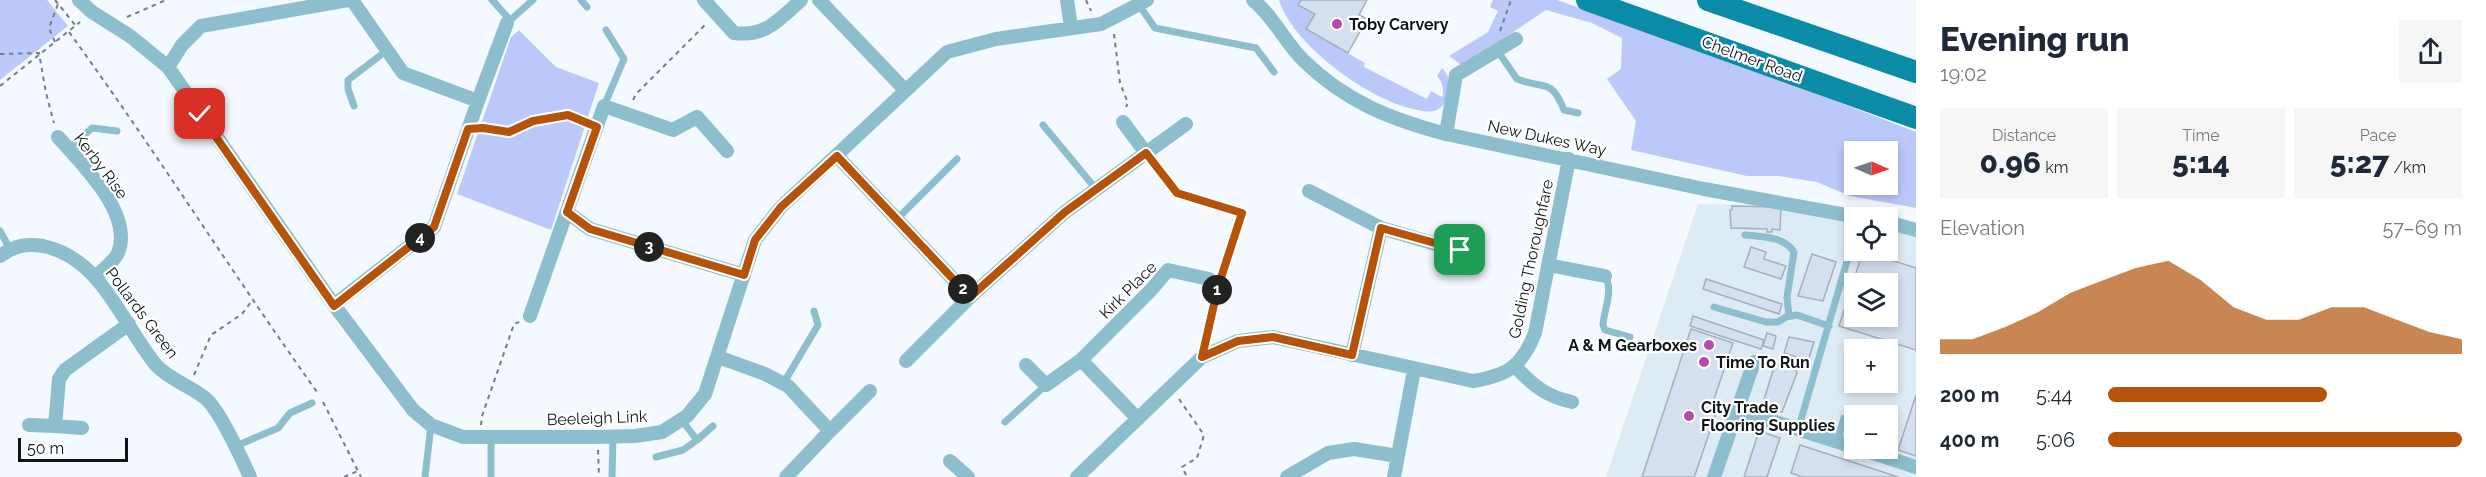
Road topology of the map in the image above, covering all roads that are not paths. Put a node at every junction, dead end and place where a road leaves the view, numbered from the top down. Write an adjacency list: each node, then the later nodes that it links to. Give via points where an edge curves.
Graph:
1 (79, 0): 23 (street, Beeleigh Link)
2 (350, 0): 20 (street); 23 (street, via 201,26)
3 (492, 0): 16 (lane)
4 (533, 0): 16 (lane)
5 (581, 0): 15 (lane)
6 (704, 0): 7 (street, via 734,33 751,35 773,25)
7 (801, 0)
8 (819, 0): 26 (street)
9 (1067, 0): 17 (street)
10 (1253, 0): 14 (street, New Dukes Way)
11 (1587, 0): 31 (main road, Chelmer Road)
12 (1709, 0): 22 (main road); 25 (main road)
13 (1143, 2): 17 (street, Beeleigh Link, via 1101,24); 24 (lane, via 1155,28 1256,48)
14 (1265, 5): 36 (street, New Dukes Way, via 1302,59 1338,91 1374,110)
15 (587, 7)
16 (508, 22): 27 (street)
17 (1071, 27): 26 (street, Beeleigh Link, via 996,39 947,52)
18 (606, 30): 29 (lane, via 624,59)
19 (1516, 39): 21 (street)
20 (386, 51): 27 (street, via 403,73); 28 (lane, via 348,80)
21 (1494, 52): 30 (lane, via 1517,79 1549,87 1557,93 1564,110); 36 (street, via 1456,75)
22 (1916, 63)
23 (168, 67): 63 (street, Beeleigh Link)
24 (1274, 72)
25 (1916, 72)
26 (905, 90): 41 (street, Beeleigh Link)
27 (478, 101): 63 (street, via 434,227)
28 (354, 106)
29 (604, 106): 39 (street, via 673,130 697,117); 46 (street)
30 (1578, 113)
31 (1916, 118)
32 (1123, 122): 40 (street)
33 (1186, 124): 40 (street)
34 (1043, 125): 44 (lane)
35 (117, 131): 38 (lane, via 92,128)
36 (1446, 134): 43 (street, New Dukes Way)
37 (58, 137): 38 (street, Kerby Rise)
38 (69, 149): 60 (street, Kerby Rise, via 93,176 116,213 122,237 117,255)
39 (727, 151)
40 (1146, 153): 44 (street)
41 (837, 156): 48 (street); 58 (street, Beeleigh Link, via 781,207 755,240)
42 (957, 159): 48 (lane)
43 (1569, 159): 47 (street, New Dukes Way); 57 (street, Golding Thoroughfare)
44 (1096, 189): 62 (street)
45 (1309, 190): 50 (street)
46 (567, 212): 58 (street, via 590,229); 66 (street)
47 (1844, 215)
48 (898, 218): 62 (street)
49 (1898, 225): 51 (street)
50 (1381, 228): 54 (street); 71 (street)
51 (1916, 230)
52 (0, 231): 55 (lane)
53 (1745, 235): 67 (lane, via 1785,242 1794,252 1787,297)
54 (1460, 250)
55 (5, 252): 60 (street, Pollards Green, via 29,244 58,249)
56 (1847, 261): 69 (lane)
57 (1548, 265): 59 (street); 77 (street, Golding Thoroughfare, via 1535,333 1528,352)
58 (744, 275): 72 (street, Beeleigh Link)
59 (1605, 276): 70 (lane, via 1609,283 1605,330)
60 (96, 277): 68 (street, Pollards Green)
61 (1216, 281): 73 (street, Kirk Place, via 1168,270)
62 (970, 297): 74 (street)
63 (334, 306): 89 (street, Beeleigh Link, via 413,410)
64 (1714, 307): 67 (lane, via 1772,323)
65 (814, 311): 79 (lane, via 818,325)
66 (530, 316)
67 (1789, 316): 69 (lane)
68 (129, 324): 90 (street, via 58,379); 99 (street, Pollards Green, via 157,367 207,399)
69 (1828, 326): 93 (lane)
70 (1630, 337)
71 (1352, 355): 78 (street); 86 (street, via 1273,337 1238,341 1202,357)
72 (718, 357): 79 (street); 85 (street, Beeleigh Link, via 705,394)
73 (1081, 360): 80 (street, Kirk Place); 86 (street)
74 (906, 361)
75 (1754, 362): 84 (street)
76 (1026, 365): 80 (street)
77 (1516, 367): 78 (street, via 1473,381); 82 (street, via 1531,384 1555,398)
78 (1414, 370): 100 (street)
79 (783, 384): 94 (street)
80 (1046, 385): 87 (lane)
81 (870, 391): 94 (street)
82 (1572, 402)
83 (312, 403): 99 (lane, via 290,413 278,428)
84 (1737, 410): 93 (street); 114 (street)
85 (681, 419): 96 (street, Beeleigh Link, via 662,432); 97 (lane)
86 (1138, 419): 111 (street)
87 (1005, 422)
88 (29, 425): 90 (street)
89 (431, 425): 95 (street, Beeleigh Link, via 463,437); 106 (lane)
90 (55, 426): 92 (street)
91 (713, 426): 97 (lane)
92 (82, 428)
93 (1798, 430): 98 (street)
94 (830, 431): 109 (street)
95 (486, 436): 96 (street, Beeleigh Link); 107 (lane)
96 (613, 437): 108 (lane)
97 (697, 440): 101 (lane, via 683,450)
98 (1844, 443)
99 (236, 446): 105 (street, Pollards Green)
100 (1398, 456): 112 (street, via 1354,449 1328,453); 113 (street)
101 (656, 457)
102 (1892, 459): 104 (street)
103 (950, 461): 110 (street)
104 (1916, 467)
105 (250, 477)
106 (425, 477)
107 (491, 477)
108 (612, 477)
109 (786, 477)
110 (968, 477)
111 (1077, 477)
112 (1287, 477)
113 (1394, 477)
114 (1714, 477)

